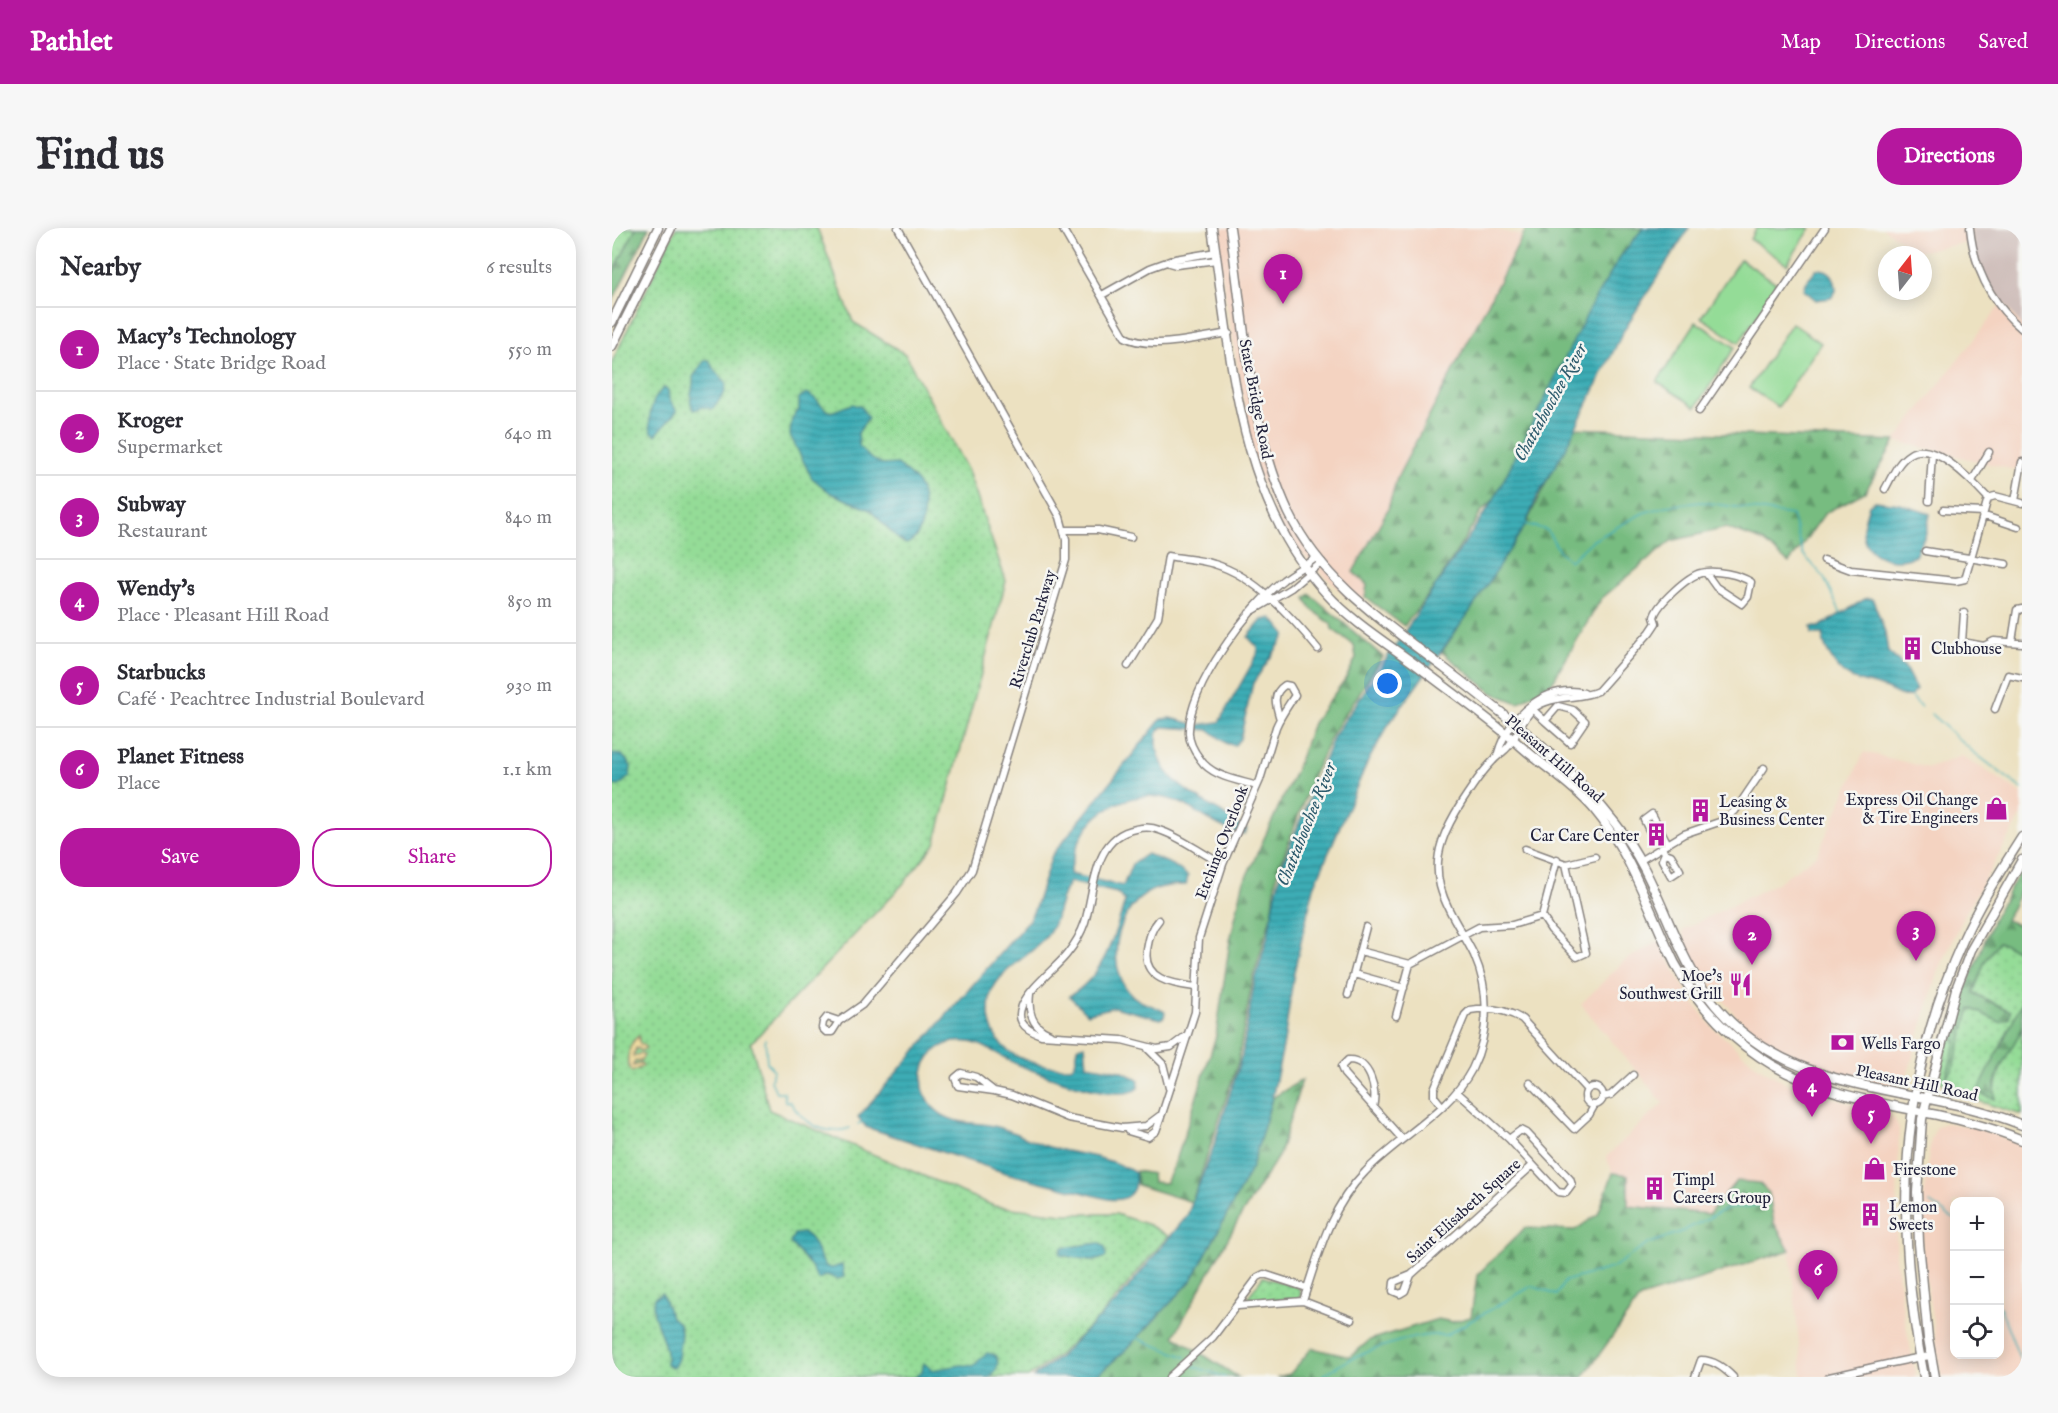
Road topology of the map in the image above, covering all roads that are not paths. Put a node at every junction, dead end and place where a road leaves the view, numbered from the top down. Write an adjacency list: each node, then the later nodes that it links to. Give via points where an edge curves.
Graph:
1 (658, 228): 11 (highway)
2 (671, 228): 14 (highway)
3 (898, 228): 29 (street, Riverclub Parkway)
4 (1062, 228): 10 (street)
5 (1212, 228): 9 (highway, State Bridge Road)
6 (1230, 228): 32 (highway, State Bridge Road, via 1269,465 1290,515)
7 (1825, 228): 15 (street)
8 (1970, 228): 12 (street, via 1979,270 1988,288)
9 (1216, 256): 10 (street, via 1150,268); 13 (highway, State Bridge Road)
10 (1102, 295): 13 (street, via 1125,337 1136,343)
11 (612, 322)
12 (2022, 329)
13 (1229, 333): 36 (highway, State Bridge Road, via 1253,464 1277,523)
14 (612, 346)
15 (1699, 411)
16 (1989, 452): 20 (street)
17 (1932, 454): 20 (street, via 1948,460); 21 (street, via 1911,454 1899,464); 23 (street)
18 (2022, 462): 19 (street)
19 (2020, 480): 24 (street)
20 (1972, 481): 22 (street)
21 (1886, 489)
22 (1988, 498): 24 (street); 27 (street)
23 (1929, 501)
24 (2014, 501): 25 (street)
25 (2022, 503)
26 (1943, 510): 27 (street)
27 (1982, 514): 28 (street); 34 (street)
28 (2018, 527)
29 (1065, 530): 30 (street, via 1098,530); 79 (street, Riverclub Parkway, via 1064,569 972,870 862,1005)
30 (1131, 537)
31 (1925, 551): 34 (street)
32 (1319, 559): 36 (street); 41 (highway, State Bridge Road, via 1350,594)
33 (1824, 560): 34 (street, via 1851,570 1956,581 1965,579)
34 (1971, 560): 35 (street)
35 (2006, 564)
36 (1307, 569): 38 (street, via 1296,584); 38 (street, via 1283,579); 42 (highway, State Bridge Road, via 1326,594)
37 (1706, 573): 37 (street, via 1744,578 1751,582 1748,597 1742,604 1716,586); 48 (street, via 1672,593 1655,613 1656,623 1650,632 1603,686 1589,695)
38 (1268, 598): 45 (street); 46 (street, via 1227,568 1168,556 1158,617); 55 (street, via 1248,613 1204,682 1188,731 1190,742 1206,766)
39 (2022, 609): 43 (street, via 2017,610)
40 (1964, 613): 43 (street, via 1962,642 1984,646 1994,641)
41 (1395, 632): 52 (highway, Pleasant Hill Road)
42 (1382, 640): 53 (highway, Pleasant Hill Road)
43 (2012, 641): 44 (street)
44 (2022, 643)
45 (1318, 649)
46 (1128, 666)
47 (2022, 678): 49 (street, via 2008,675)
48 (1531, 707): 51 (street); 52 (street)
49 (1995, 709)
50 (1280, 719): 50 (street, Etching Overlook, via 1295,694 1290,686 1285,685 1276,693); 55 (street, Etching Overlook)
51 (1545, 721): 51 (street, via 1569,743 1586,724 1564,706 1558,706)
52 (1517, 726): 53 (street); 63 (highway, Pleasant Hill Road, via 1602,807)
53 (1510, 737): 56 (highway, Pleasant Hill Road); 70 (street, via 1450,820 1439,855 1440,886)
54 (1764, 768): 59 (street, via 1735,811 1722,821 1684,834)
55 (1257, 786): 65 (street, Etching Overlook)
56 (1592, 807): 63 (highway, via 1601,811); 94 (highway, Pleasant Hill Road, via 1644,888 1681,974 1733,1036 1768,1062 1805,1081)
57 (1659, 827): 57 (street, via 1649,830 1644,820 1652,814); 59 (street)
58 (2022, 837): 87 (highway, via 1957,954 1931,1029)
59 (1665, 848): 63 (street)
60 (1525, 849): 62 (street)
61 (1595, 857): 66 (street)
62 (1557, 860): 66 (street); 67 (street)
63 (1641, 860): 87 (highway, Pleasant Hill Road, via 1683,959 1703,990 1741,1031 1809,1070 1846,1082)
64 (2022, 860): 90 (highway, via 1971,950)
65 (1223, 864): 74 (street, Etching Overlook, via 1200,938); 81 (street, via 1171,834 1144,827 1122,833 1107,846 1099,862 1077,939 1020,1008 1023,1024 1036,1033)
66 (1566, 864): 67 (street, via 1586,953 1577,957)
67 (1542, 915): 70 (street, via 1512,925 1485,926)
68 (1159, 920): 74 (street, via 1150,934 1147,968 1161,979)
69 (1366, 927): 71 (street)
70 (1463, 936): 72 (street); 77 (street, via 1482,980)
71 (1360, 951): 72 (street); 73 (street)
72 (1410, 964): 75 (street)
73 (1354, 974): 75 (street); 76 (street)
74 (1195, 987): 80 (street, Etching Overlook, via 1195,1012)
75 (1404, 988): 78 (street)
76 (1348, 995)
77 (1486, 1009): 84 (street, via 1511,1012 1522,1018); 86 (street, via 1480,1049); 91 (street, via 1470,1010 1465,1015 1434,1089)
78 (1396, 1016)
79 (839, 1022)
80 (1189, 1033): 81 (street, via 1171,1047); 89 (street, Etching Overlook)
81 (1142, 1045): 89 (street, via 1163,1064)
82 (1633, 1076): 88 (street, via 1611,1095)
83 (1530, 1083): 92 (street, via 1574,1129)
84 (1587, 1090): 88 (street, via 1599,1089); 92 (street, via 1586,1101)
85 (994, 1091): 85 (street, Etching Overlook, via 968,1074 961,1072 956,1078 958,1086); 98 (street, Etching Overlook, via 1068,1118)
86 (1457, 1092): 91 (street); 100 (street)
87 (1915, 1095): 90 (highway, Pleasant Hill Road); 94 (highway)
88 (1604, 1096): 92 (street)
89 (1168, 1097): 96 (street, Etching Overlook)
90 (1928, 1098): 95 (highway); 97 (highway, Pleasant Hill Road)
91 (1442, 1106): 99 (street)
92 (1594, 1106)
93 (1373, 1107): 93 (street, via 1374,1084 1353,1060 1348,1060 1341,1067 1344,1074); 99 (street)
94 (1911, 1109): 95 (highway, Pleasant Hill Road); 109 (highway, via 1906,1224)
95 (1924, 1112): 101 (highway, Pleasant Hill Road); 108 (highway, via 1917,1192)
96 (1162, 1114): 98 (street, Etching Overlook, via 1146,1126); 98 (street, Etching Overlook, via 1156,1131 1148,1137)
97 (2022, 1125)
98 (1122, 1128)
99 (1402, 1138): 104 (street, via 1353,1186 1333,1216)
100 (1509, 1139): 102 (street); 102 (street, via 1521,1130 1527,1133 1570,1179 1570,1190 1558,1192)
101 (2022, 1140)
102 (1533, 1165): 103 (street, Saint Elisabeth Square)
103 (1411, 1275)
104 (1307, 1288): 105 (street); 106 (street, via 1264,1274)
105 (1303, 1301): 106 (street); 107 (street)
106 (1238, 1306): 110 (street, via 1213,1337)
107 (1352, 1320)
108 (1931, 1356): 109 (street); 115 (highway)
109 (1920, 1357): 113 (street); 114 (highway)
110 (1169, 1377)
111 (1695, 1377): 112 (street, via 1701,1360 1722,1367)
112 (1733, 1377)
113 (1829, 1377)
114 (1924, 1377)
115 (1935, 1377)

